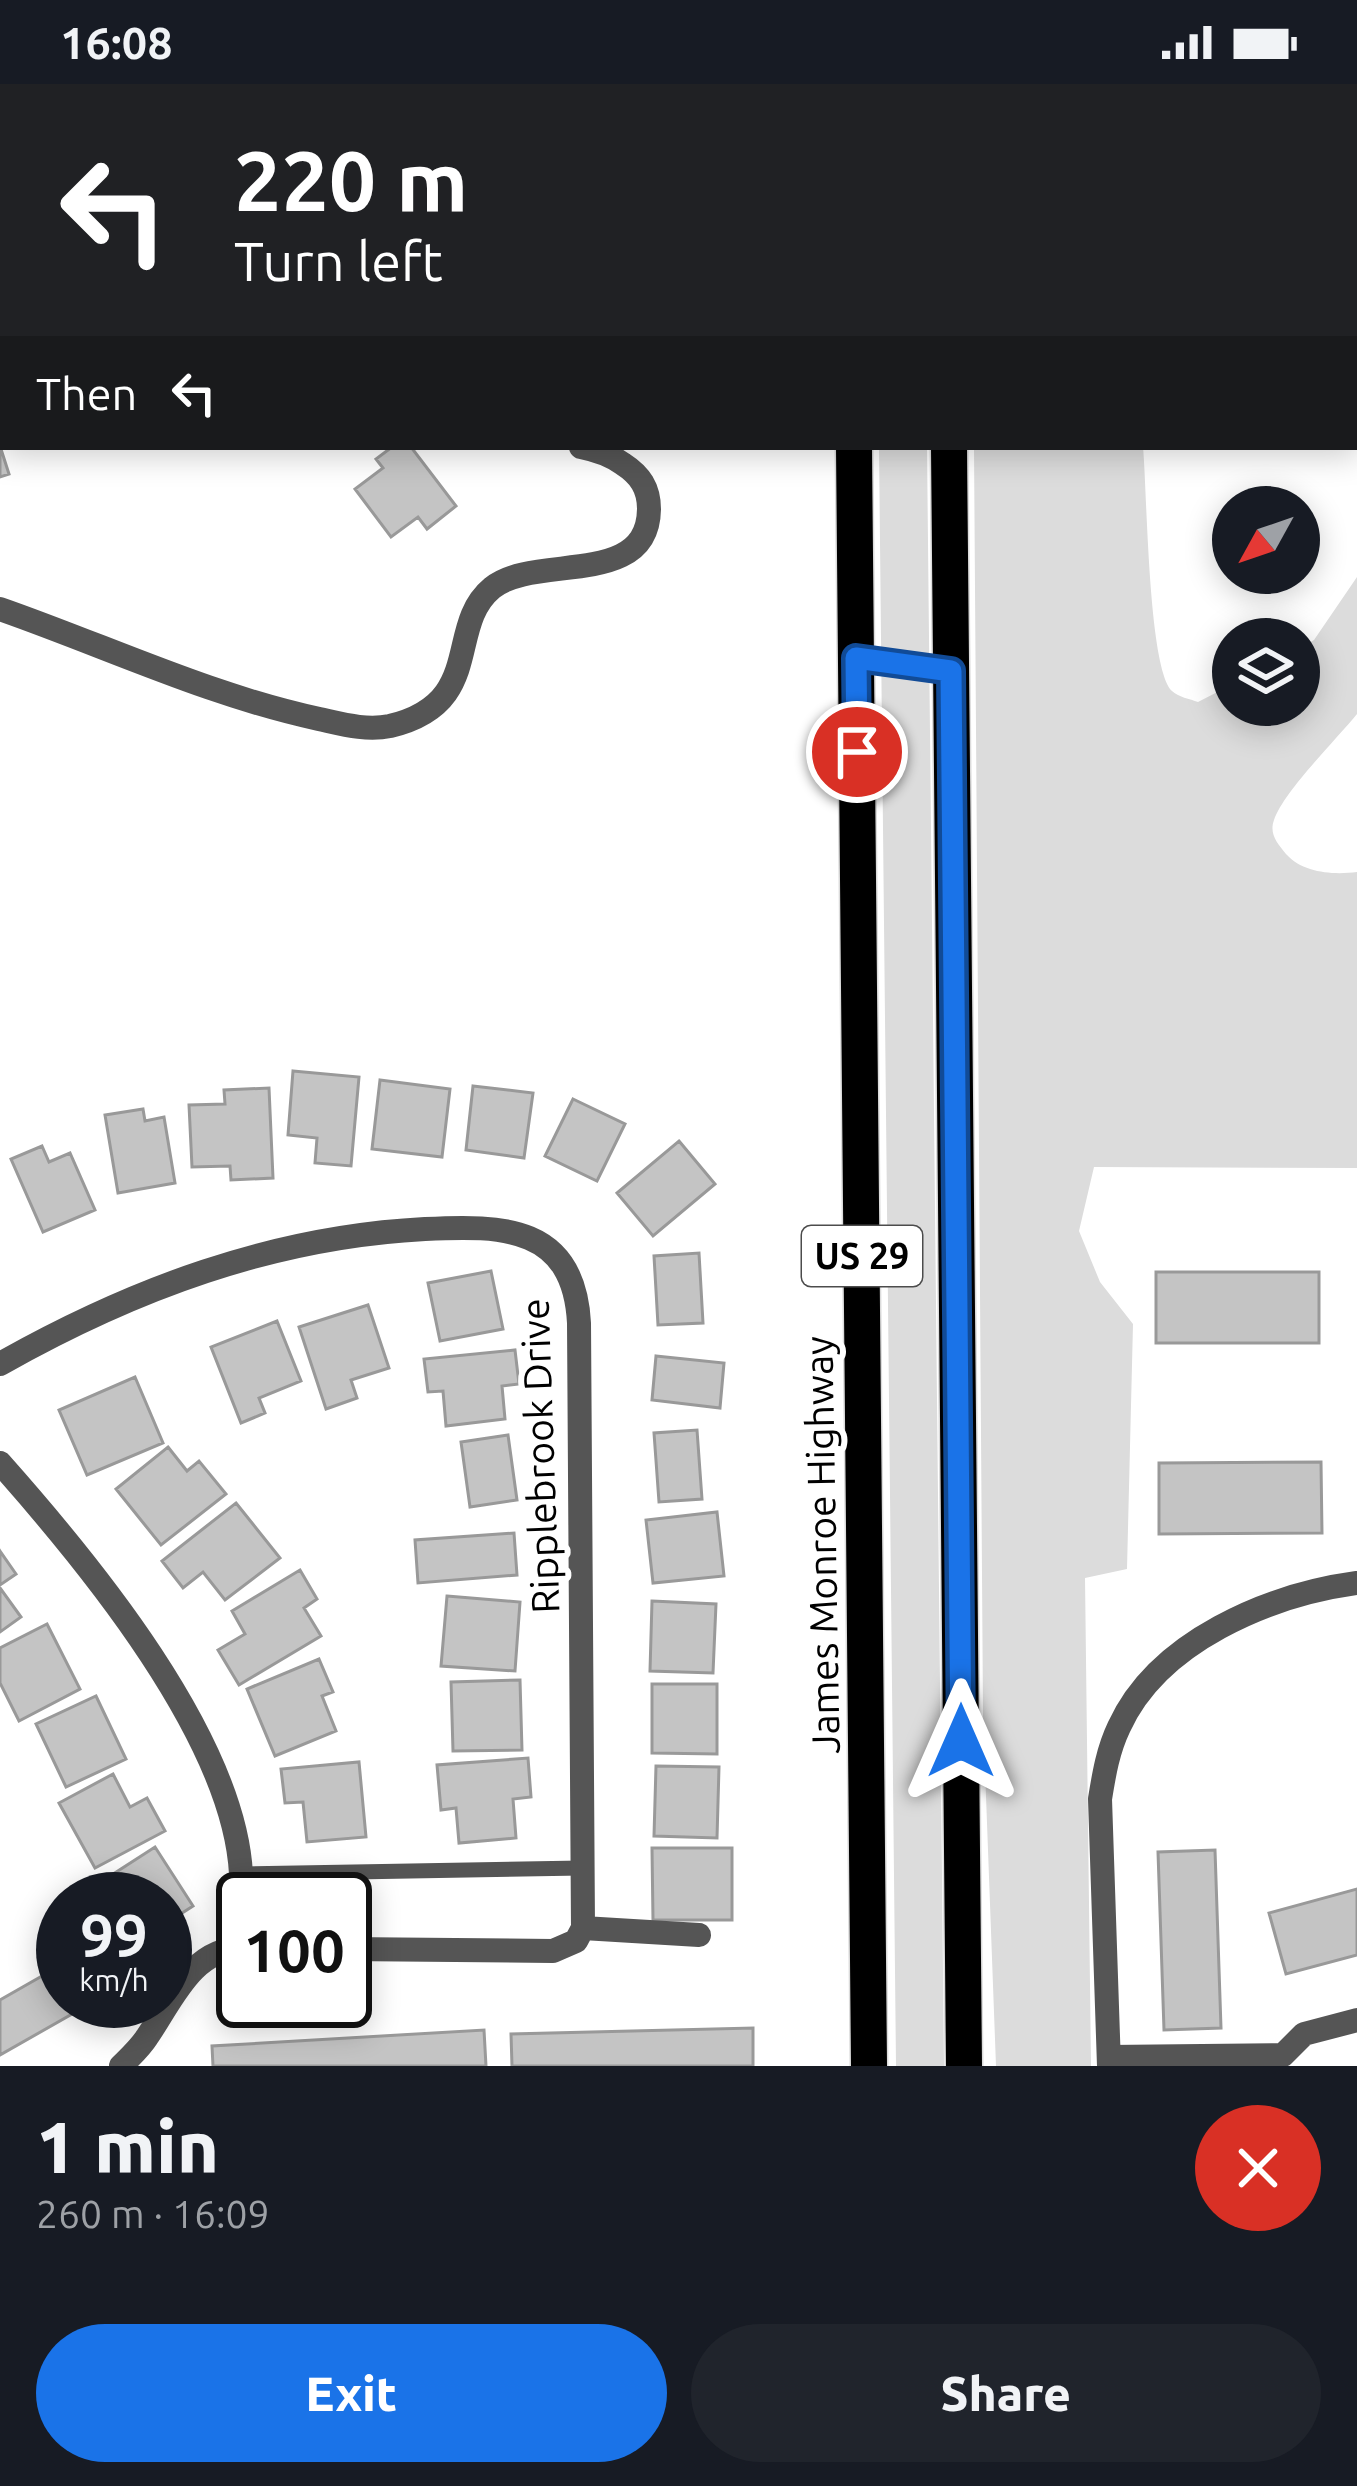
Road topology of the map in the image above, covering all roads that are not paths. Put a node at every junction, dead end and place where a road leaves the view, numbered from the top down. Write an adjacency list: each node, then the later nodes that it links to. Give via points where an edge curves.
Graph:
1 (588, 450): 4 (street, via 643,482 643,533 612,561 496,585 470,621 455,679 438,701 389,726 361,728 252,704)
2 (854, 450): 5 (highway, James Monroe Highway / US 29)
3 (949, 450): 6 (highway, US 29)
4 (0, 609)
5 (856, 658): 6 (lane); 20 (highway, James Monroe Highway / US 29)
6 (951, 671): 21 (highway, US 29)
7 (0, 1364): 10 (street, Ripplebrook Drive, via 178,1278 311,1241 463,1227 509,1229 550,1250 567,1268 579,1310)
8 (0, 1463): 11 (street, via 68,1539 174,1695 225,1801)
9 (1357, 1583): 18 (street, via 1278,1602 1226,1625 1145,1685 1120,1724 1100,1799)
10 (582, 1868): 12 (lane); 13 (street, Ripplebrook Drive)
11 (241, 1872)
12 (355, 1872)
13 (583, 1928): 14 (street); 15 (street, via 576,1941 553,1951)
14 (699, 1935)
15 (372, 1949)
16 (216, 1954): 19 (street, via 194,1968)
17 (1357, 2020): 18 (street, via 1304,2034 1283,2055)
18 (1109, 2061)
19 (121, 2066)
20 (869, 2066)
21 (964, 2066)

